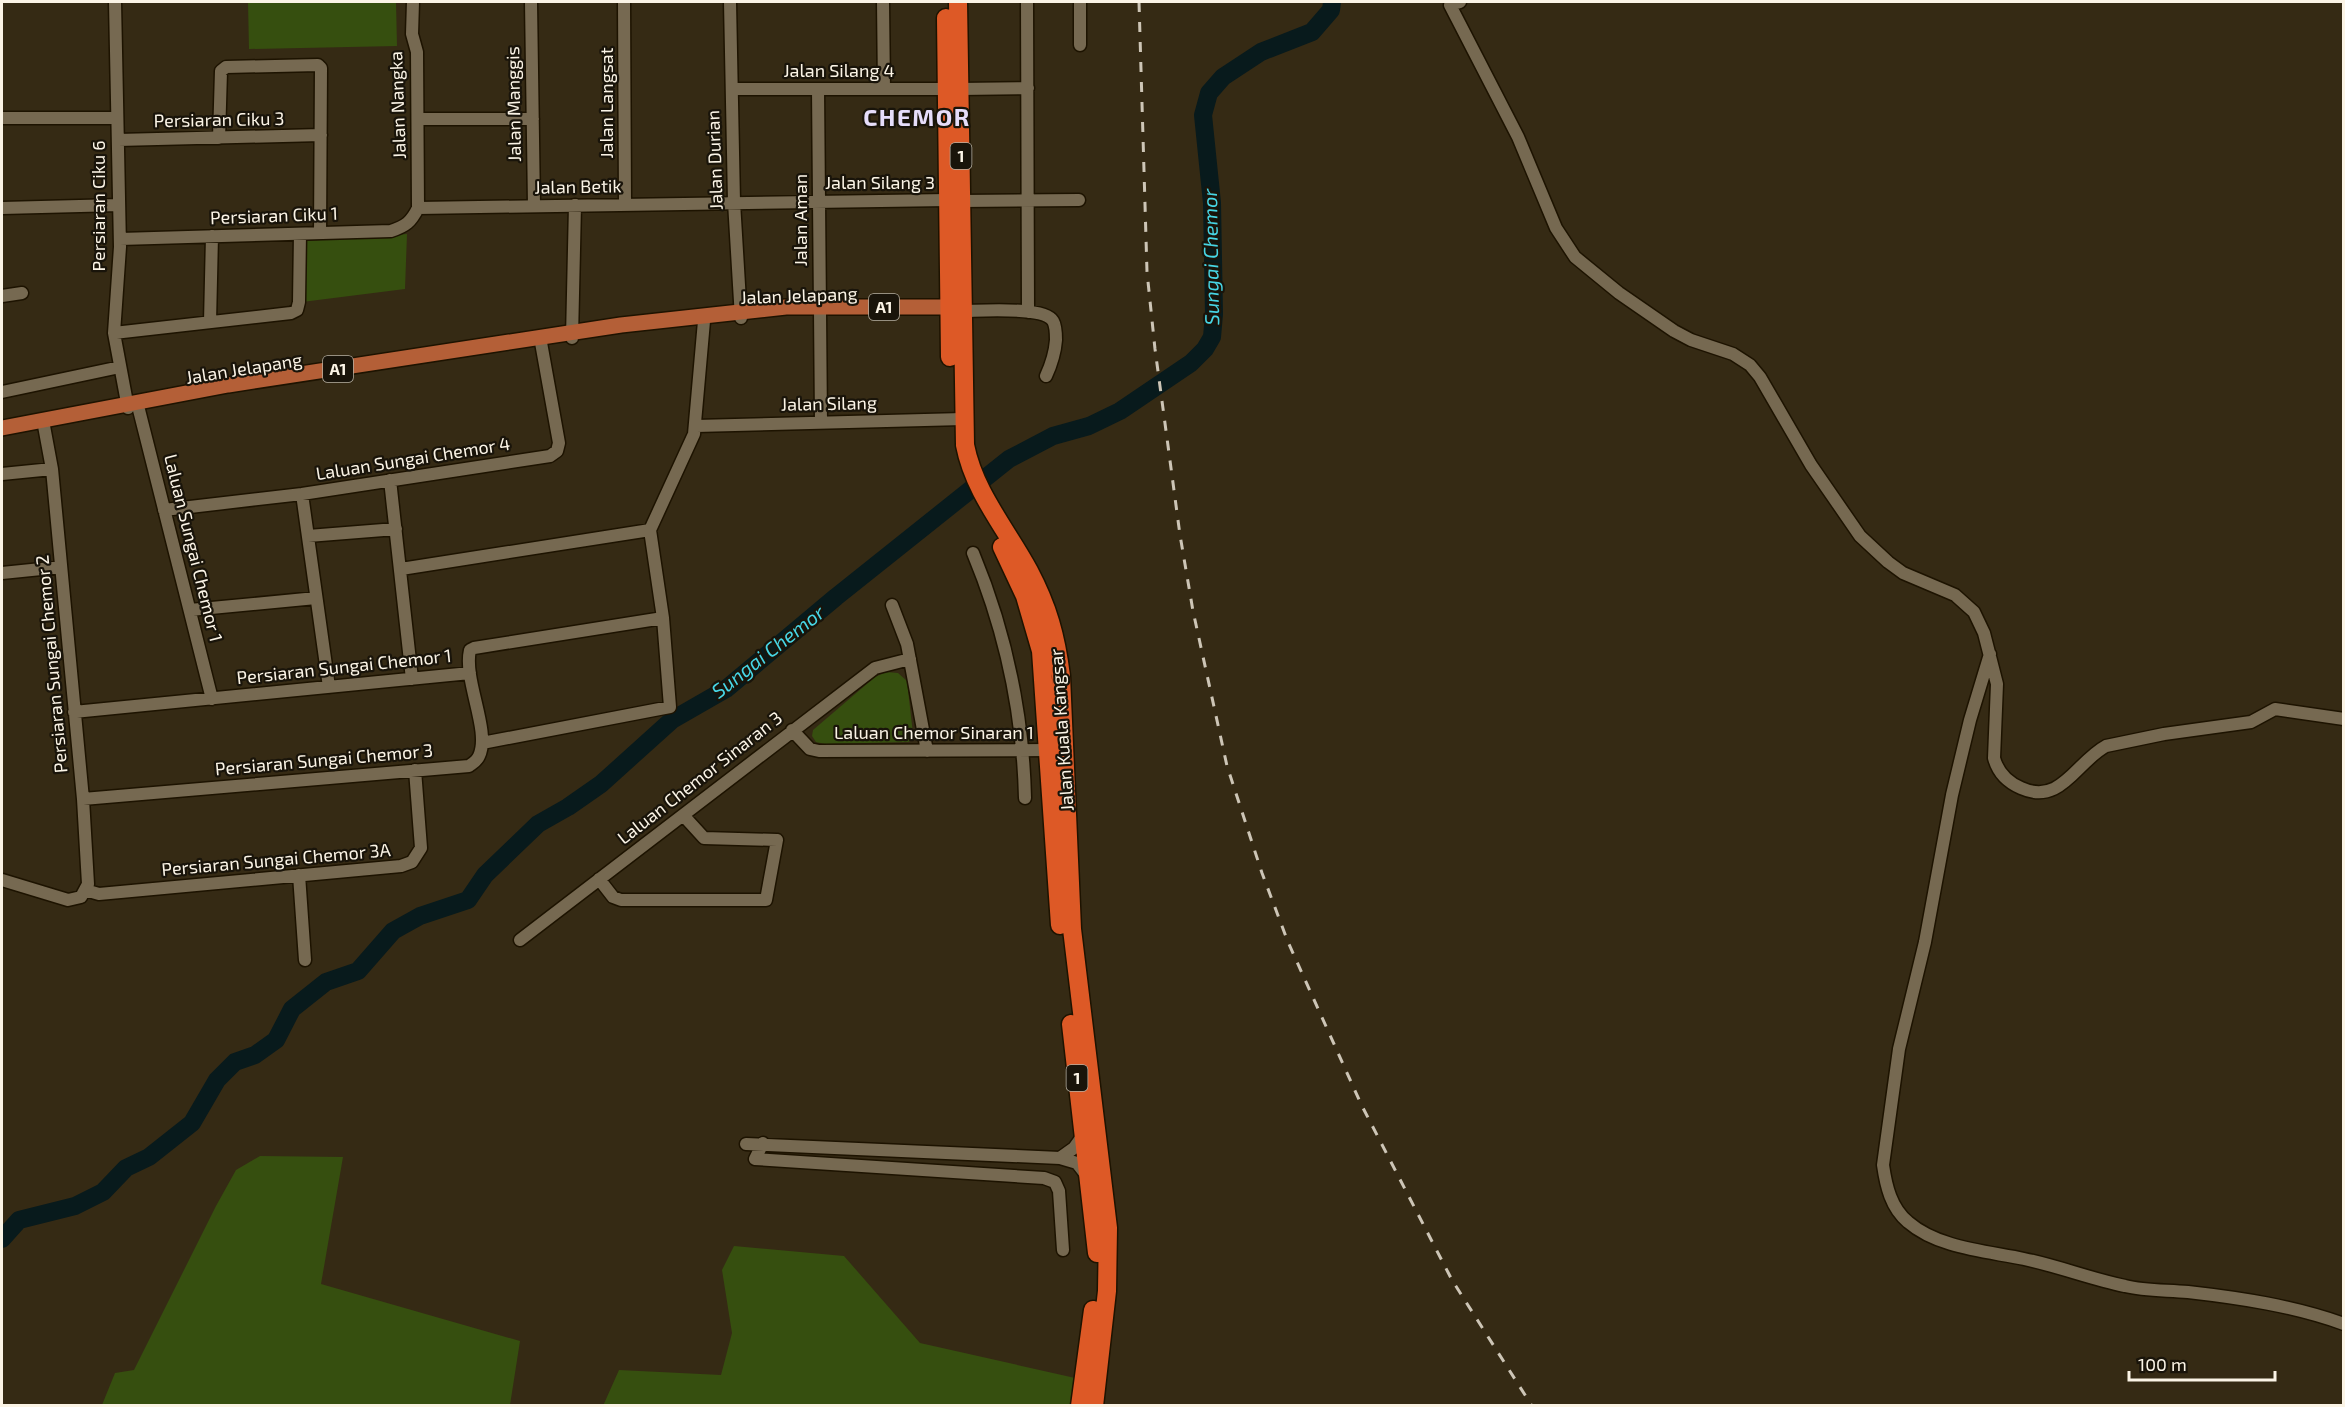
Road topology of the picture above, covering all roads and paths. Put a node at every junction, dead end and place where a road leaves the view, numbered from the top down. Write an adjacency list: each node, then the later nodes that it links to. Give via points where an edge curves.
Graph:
1 (115, 2): 19 (street, Persiaran Ciku 6)
2 (413, 2): 20 (street, Jalan Nangka)
3 (531, 2): 21 (street, Jalan Manggis)
4 (624, 2): 30 (street, Jalan Langsat)
5 (730, 2): 14 (street, Jalan Durian)
6 (883, 2): 16 (street)
7 (946, 2): 17 (highway, Jalan Kuala Kangsar / 1)
8 (958, 2): 17 (highway, Jalan Kuala Kangsar / 1)
9 (1027, 2): 13 (street)
10 (1080, 2): 12 (street)
11 (1460, 2): 79 (street, via 1450,5 1518,137 1556,228 1575,257 1674,331 1733,354 1750,365 1860,536 1903,573 1966,603 1980,621)
12 (1080, 45)
13 (1028, 88): 17 (street, Jalan Silang 4); 28 (street)
14 (732, 89): 15 (street, Jalan Silang 4); 29 (street, Jalan Durian)
15 (818, 89): 16 (street, Jalan Silang 4); 26 (street, Jalan Aman)
16 (884, 89): 17 (street, Jalan Silang 4)
17 (953, 89): 27 (highway, Jalan Kuala Kangsar / 1)
18 (2, 118): 19 (street)
19 (117, 118): 24 (street, Persiaran Ciku 6)
20 (418, 119): 21 (street); 35 (street, Jalan Nangka)
21 (533, 119): 33 (street, Jalan Manggis)
22 (321, 135): 23 (street, Persiaran Ciku 3); 23 (street, via 318,65 226,67 220,71); 36 (street)
23 (219, 138): 24 (street, Persiaran Ciku 3)
24 (118, 141): 31 (street, Persiaran Ciku 6)
25 (1079, 200): 28 (street, Jalan Silang 3)
26 (818, 201): 27 (street, Jalan Silang 3); 29 (street, Jalan Silang 3); 42 (street, Jalan Aman)
27 (955, 201): 28 (street, Jalan Silang 3); 43 (highway, Jalan Kuala Kangsar / 1)
28 (1028, 201): 44 (street)
29 (737, 202): 30 (street, Jalan Betik); 45 (street, Jalan Durian)
30 (626, 204): 32 (street, Jalan Betik)
31 (119, 205): 34 (street); 39 (street, Persiaran Ciku 6)
32 (575, 205): 33 (street, Jalan Betik); 49 (street)
33 (534, 206): 35 (street, Jalan Betik)
34 (2, 208)
35 (418, 208): 36 (street, Persiaran Ciku 1, via 405,227 391,231)
36 (320, 233): 37 (street, Persiaran Ciku 1)
37 (300, 234): 38 (street, Persiaran Ciku 1); 47 (street, via 297,310)
38 (212, 236): 39 (street, Persiaran Ciku 1); 47 (street)
39 (120, 239): 48 (street, Persiaran Ciku 6)
40 (22, 293): 41 (street)
41 (2, 296)
42 (820, 310): 43 (main road, Jalan Jelapang / A1); 45 (main road, Jalan Jelapang / A1); 56 (street, Jalan Aman)
43 (953, 310): 44 (street); 55 (highway, Jalan Kuala Kangsar / 1)
44 (1028, 312): 52 (street, via 1044,314 1053,321 1055,355)
45 (741, 315): 46 (main road, Jalan Jelapang / A1); 49 (main road, Jalan Jelapang / A1)
46 (704, 321): 49 (main road, Jalan Jelapang / A1); 58 (street)
47 (210, 322): 48 (street)
48 (114, 333): 51 (street, Persiaran Ciku 6)
49 (572, 335): 50 (main road, Jalan Jelapang / A1)
50 (541, 340): 54 (main road, Jalan Jelapang / A1); 63 (street, Laluan Sungai Chemor 4, via 559,443 556,451 550,456)
51 (120, 367): 53 (street); 54 (street, Persiaran Ciku 6)
52 (1046, 375)
53 (2, 392)
54 (132, 405): 57 (main road, Jalan Jelapang / A1); 59 (main road, Jalan Jelapang / A1); 66 (street, Laluan Sungai Chemor 1)
55 (957, 420): 56 (street, Jalan Silang); 65 (highway, Jalan Kuala Kangsar / 1, via 967,471)
56 (821, 422): 58 (street, Jalan Silang)
57 (44, 426): 60 (main road, Jalan Jelapang / A1); 61 (street, Persiaran Sungai Chemor 2)
58 (696, 426): 68 (street)
59 (2, 428)
60 (2, 435)
61 (52, 469): 62 (street); 71 (street, Persiaran Sungai Chemor 2)
62 (2, 474)
63 (390, 480): 64 (street, Laluan Sungai Chemor 4); 67 (street)
64 (302, 494): 66 (street, Laluan Sungai Chemor 4); 69 (street)
65 (984, 505): 78 (highway, Jalan Kuala Kangsar / 1, via 1039,590); 90 (highway, Jalan Kuala Kangsar / 1, via 1017,576 1037,633 1044,674)
66 (164, 510): 76 (street, Laluan Sungai Chemor 1)
67 (396, 529): 69 (street); 72 (street)
68 (650, 530): 72 (street); 77 (street)
69 (308, 536): 74 (street)
70 (972, 553): 89 (street, via 997,616)
71 (62, 567): 73 (street); 85 (street, Persiaran Sungai Chemor 2)
72 (401, 569): 82 (street)
73 (2, 573)
74 (316, 598): 76 (street); 83 (street)
75 (892, 605): 80 (street)
76 (190, 610): 84 (street, Laluan Sungai Chemor 1)
77 (663, 618): 81 (street, Persiaran Sungai Chemor 1, via 474,648 468,655); 88 (street, via 670,707)
78 (1058, 647): 90 (highway, via 1057,732); 93 (highway, Jalan Kuala Kangsar / 1)
79 (1990, 652): 86 (street, via 1998,684 1993,746 1997,768 2013,785 2037,793 2057,788 2106,747 2163,734 2251,722 2275,709); 111 (street, via 1952,795 1925,942 1899,1049 1883,1166 1894,1206 1907,1222 1937,1239 2044,1263 2126,1287 2256,1301)
80 (910, 659): 87 (street, Laluan Chemor Sinaran 3, via 874,668); 91 (street)
81 (470, 673): 82 (street, Persiaran Sungai Chemor 1); 88 (street)
82 (412, 679): 83 (street, Persiaran Sungai Chemor 1)
83 (329, 687): 84 (street, Persiaran Sungai Chemor 1)
84 (212, 699): 85 (street, Persiaran Sungai Chemor 1)
85 (74, 712): 95 (street, Persiaran Sungai Chemor 2)
86 (2343, 718)
87 (792, 729): 91 (street, Laluan Chemor Sinaran 1, via 814,751); 96 (street, Laluan Chemor Sinaran 3)
88 (482, 743): 92 (street, Persiaran Sungai Chemor 3, via 477,760 469,766)
89 (1024, 750): 90 (street, Laluan Chemor Sinaran 1); 91 (street, Laluan Chemor Sinaran 1); 94 (street)
90 (1048, 750): 93 (highway, via 1058,762); 103 (highway, Jalan Kuala Kangsar / 1, via 1060,932)
91 (927, 751)
92 (415, 770): 95 (street, Persiaran Sungai Chemor 3); 97 (street, Persiaran Sungai Chemor 3A, via 420,848 412,862)
93 (1066, 793): 113 (highway, Jalan Kuala Kangsar / 1, via 1073,937 1108,1228 1107,1291)
94 (1025, 798)
95 (83, 799): 100 (street, Persiaran Sungai Chemor 2, via 88,884)
96 (683, 815): 98 (street, Laluan Chemor Sinaran 3); 98 (street, via 704,838 777,840 766,900 621,900 613,897)
97 (298, 875): 100 (street, Persiaran Sungai Chemor 3A); 102 (street)
98 (599, 879): 101 (street, Laluan Chemor Sinaran 3)
99 (2, 880): 100 (street, Persiaran Sungai Chemor 3A, via 68,900)
100 (83, 893)
101 (520, 940)
102 (305, 960)
103 (1084, 1133): 107 (street, via 1074,1148); 109 (highway, Jalan Kuala Kangsar / 1)
104 (763, 1143): 105 (street); 106 (street); 108 (street, via 755,1159)
105 (746, 1144)
106 (1003, 1155): 107 (street); 108 (street)
107 (1060, 1158): 109 (street, via 1077,1163)
108 (1003, 1175): 110 (street, via 1055,1182)
109 (1090, 1179): 112 (highway, Jalan Kuala Kangsar / 1, via 1097,1266)
110 (1063, 1250)
111 (2343, 1324)
112 (1080, 1406)
113 (1094, 1406)

